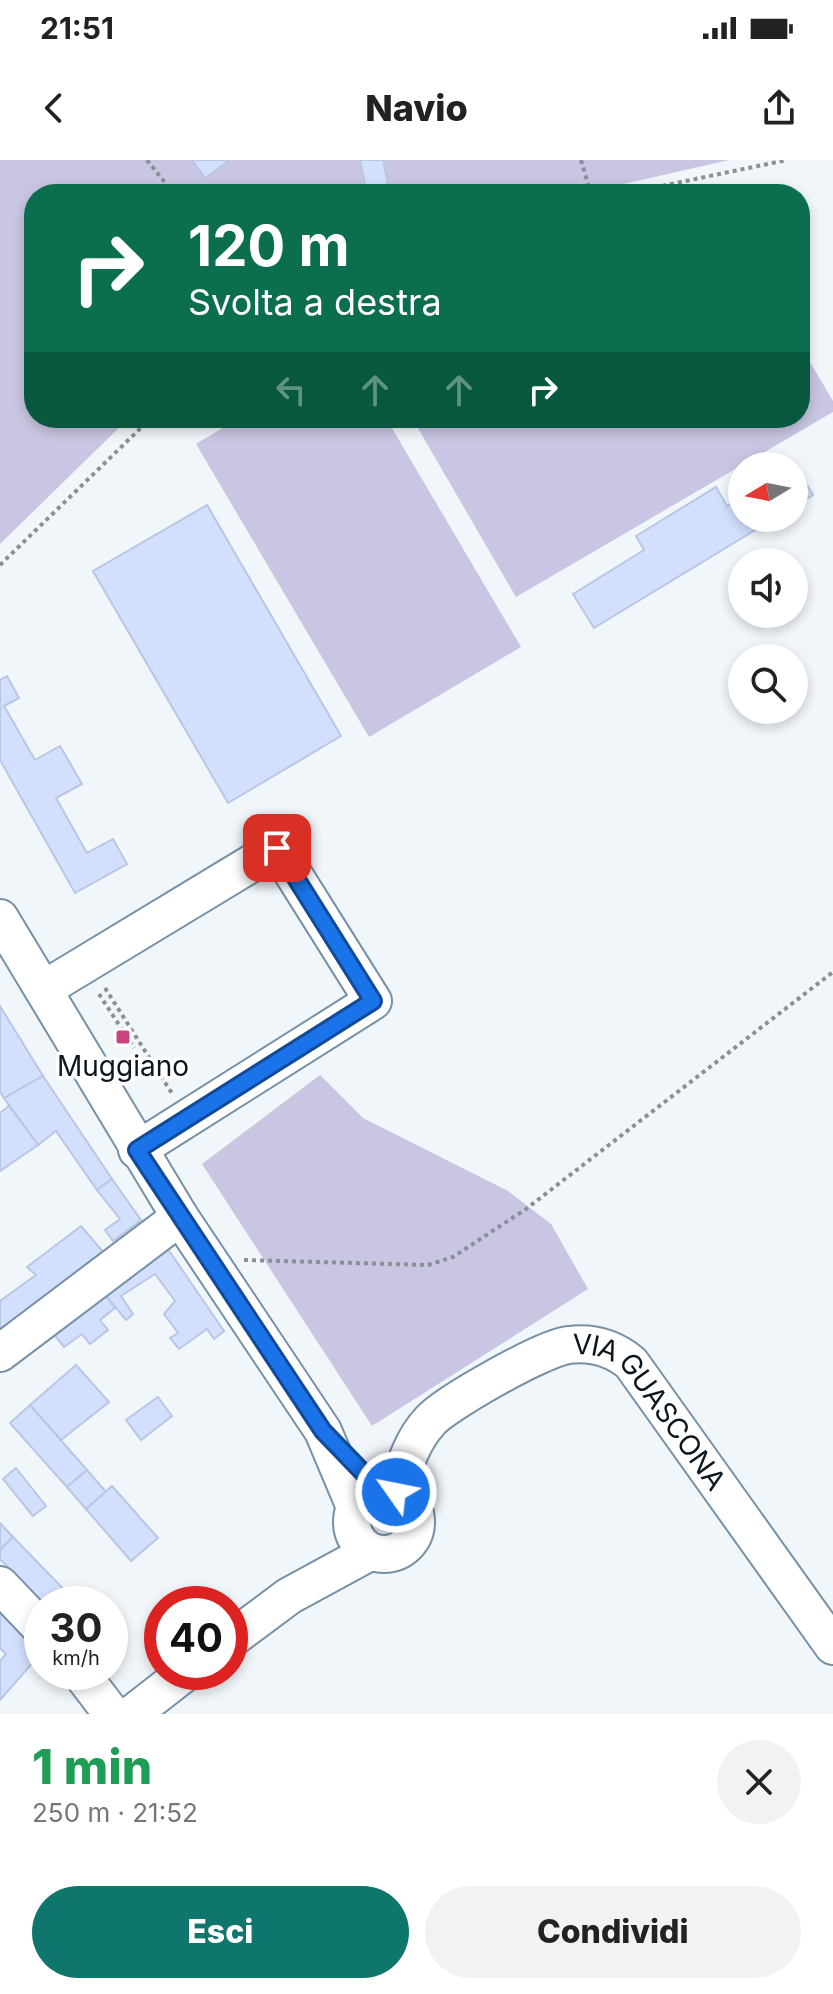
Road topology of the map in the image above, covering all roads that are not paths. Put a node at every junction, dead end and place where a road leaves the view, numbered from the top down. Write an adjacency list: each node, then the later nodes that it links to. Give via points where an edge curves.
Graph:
1 (0, 918): 2 (street)
2 (44, 989): 3 (street); 3 (street, via 94,978 277,848 373,1001)
3 (137, 1150): 4 (street)
4 (180, 1217): 5 (street); 6 (street, via 323,1431)
5 (0, 1353)
6 (371, 1515): 9 (street, via 289,1596); 10 (street, VIA GUASCONA, via 432,1418 465,1395 567,1345 609,1348 631,1363)
7 (0, 1585): 8 (street)
8 (24, 1610)
9 (248, 1627)
10 (833, 1646)
11 (94, 1690): 13 (street)
12 (163, 1690): 14 (street)
13 (112, 1714)
14 (132, 1714)

